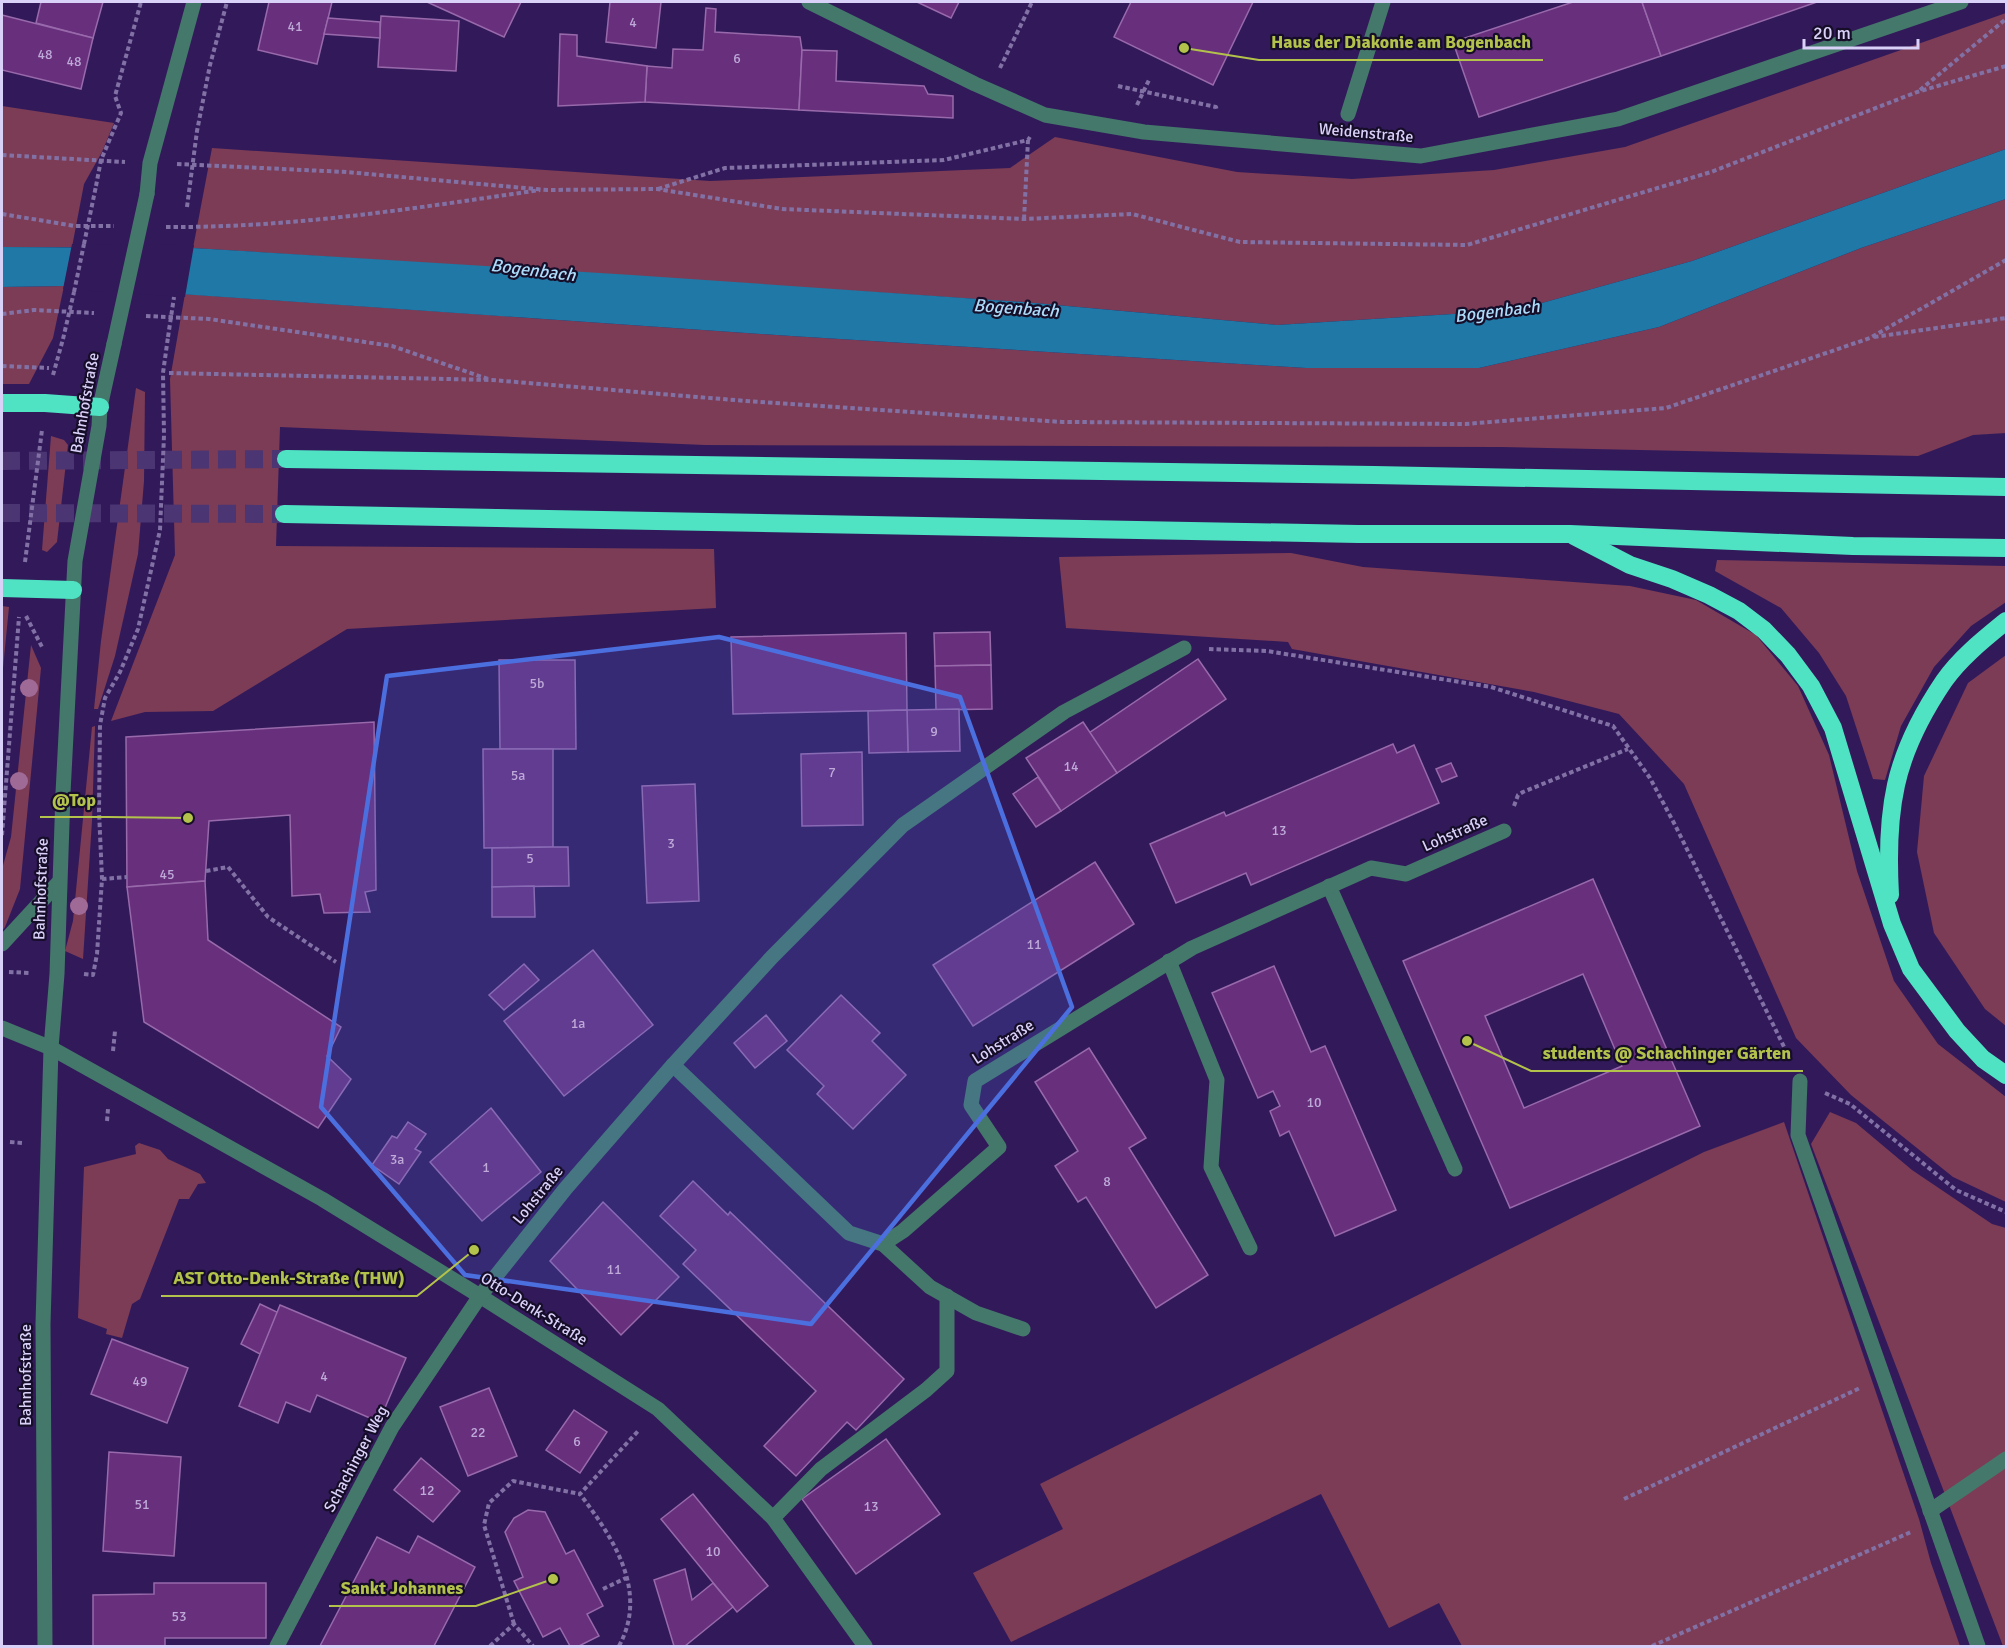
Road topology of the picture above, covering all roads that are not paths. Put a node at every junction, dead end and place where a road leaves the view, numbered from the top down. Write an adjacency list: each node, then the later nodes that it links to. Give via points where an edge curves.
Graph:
1 (194, 2): 7 (street, Bahnhofstraße, bridge, via 150,163 147,194)
2 (808, 2): 4 (street, Weidenstraße, via 1045,115 1144,132 1421,156 1618,119)
3 (1383, 2): 5 (street)
4 (1961, 2)
5 (1348, 114)
6 (2, 403): 7 (highway)
7 (100, 407): 14 (street, Bahnhofstraße)
8 (286, 459): 9 (highway)
9 (2007, 487)
10 (284, 514): 11 (highway, via 1358,534)
11 (1570, 534): 12 (highway); 20 (highway, via 1630,565 1672,579 1739,611 1788,655 1811,686 1833,728)
12 (2007, 548)
13 (2, 588): 14 (highway)
14 (73, 590): 18 (street, Bahnhofstraße)
15 (2007, 621): 20 (highway, via 1976,645 1944,680 1909,748 1896,785 1892,820 1888,863)
16 (1184, 648): 25 (street, Lohstraße, via 1064,712 903,825 772,957)
17 (1504, 831): 19 (street, Lohstraße, via 1406,874 1371,868)
18 (59, 882): 21 (street); 24 (street, Bahnhofstraße)
19 (1329, 886): 22 (street, Lohstraße); 28 (street)
20 (1892, 924): 26 (highway, via 1911,969 1951,1024 1983,1059)
21 (2, 944)
22 (1169, 961): 29 (street, Lohstraße, via 975,1081 971,1105 999,1147); 30 (street, via 1217,1080 1211,1167)
23 (2, 1028): 24 (street, Otto-Denk-Straße)
24 (51, 1048): 31 (street, Otto-Denk-Straße, via 322,1199); 37 (street, Bahnhofstraße, via 43,1324)
25 (674, 1065): 29 (street, via 849,1233); 31 (street, Lohstraße, via 566,1188)
26 (2007, 1075)
27 (1800, 1081): 35 (street, via 1798,1135)
28 (1455, 1169)
29 (883, 1244): 32 (street, via 930,1287)
30 (1250, 1248)
31 (480, 1296): 36 (street, Otto-Denk-Straße, via 658,1409); 38 (street, Schachinger Weg, via 392,1427)
32 (947, 1296): 33 (street, via 976,1313); 36 (street, via 947,1371 821,1469)
33 (1023, 1329)
34 (2007, 1459): 35 (street)
35 (1932, 1516): 40 (street)
36 (773, 1518): 39 (street, Otto-Denk-Straße)
37 (45, 1647)
38 (278, 1647)
39 (865, 1647)
40 (1978, 1647)

